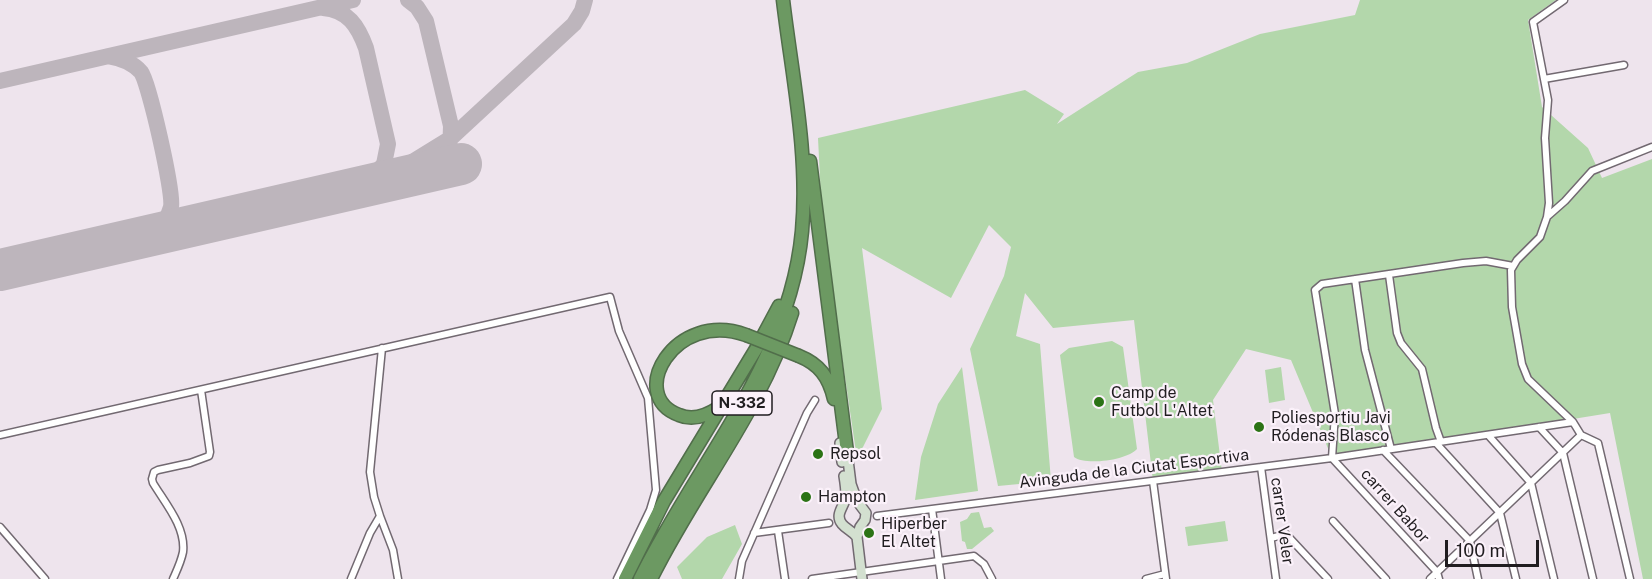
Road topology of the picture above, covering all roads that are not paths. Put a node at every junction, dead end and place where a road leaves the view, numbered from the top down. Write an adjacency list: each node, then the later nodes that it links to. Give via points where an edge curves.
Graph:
1 (783, 0): 9 (highway, N-332, via 801,137 803,211)
2 (791, 0): 7 (highway, N-332)
3 (1564, 0): 5 (street, via 1533,22)
4 (1624, 64): 5 (street)
5 (1544, 79): 8 (street, via 1550,190)
6 (1652, 147): 8 (street, via 1592,171)
7 (810, 161): 23 (highway); 59 (highway, N-332, via 806,254 779,349 752,406)
8 (1547, 217): 10 (street, via 1537,242)
9 (798, 254): 16 (highway, via 772,321); 58 (highway, N-332, via 784,311 760,370)
10 (1513, 266): 11 (street, via 1486,261); 17 (street, via 1511,295 1524,372)
11 (1389, 275): 12 (street); 22 (street, via 1397,333 1422,369)
12 (1355, 279): 24 (street, via 1365,350); 26 (street, via 1322,284 1315,290 1335,414)
13 (382, 348): 14 (street); 35 (street, via 370,472); 56 (street, via 610,297 619,331 648,398 656,490)
14 (201, 390): 19 (street); 53 (street, via 209,456 152,475 182,534 182,558)
15 (815, 400): 37 (street)
16 (722, 405): 23 (highway, bridge, via 693,418 675,414 659,396 659,369 673,348 694,334 735,331 815,364 828,380); 57 (highway, via 664,501)
17 (1570, 420): 18 (street, Avinguda de la Ciutat Esportiva); 21 (street)
18 (1539, 427): 20 (street, Avinguda de la Ciutat Esportiva); 25 (street)
19 (0, 435)
20 (1488, 435): 22 (street, Avinguda de la Ciutat Esportiva); 29 (street)
21 (1581, 435): 25 (street); 74 (street, via 1598,443)
22 (1438, 442): 24 (street, Avinguda de la Ciutat Esportiva); 33 (street)
23 (843, 448): 30 (main road); 31 (main road, via 851,484)
24 (1387, 449): 26 (street, Avinguda de la Ciutat Esportiva); 47 (street)
25 (1563, 453): 29 (street); 73 (street)
26 (1332, 458): 27 (street, Avinguda de la Ciutat Esportiva); 51 (street, carrer Babor)
27 (1261, 467): 28 (street, Avinguda de la Ciutat Esportiva); 46 (street, carrer Veler)
28 (1152, 481): 32 (street, Avinguda de la Ciutat Esportiva); 50 (street)
29 (1531, 483): 33 (street); 72 (street)
30 (844, 505): 31 (main road, via 852,502); 34 (main road)
31 (862, 507): 36 (street); 40 (main road, via 866,516)
32 (932, 509): 36 (street, Avinguda de la Ciutat Esportiva); 48 (street)
33 (1500, 513): 47 (street); 71 (street)
34 (839, 515): 39 (street); 42 (main road)
35 (380, 516): 54 (street); 55 (street, via 393,550)
36 (877, 516): 40 (street, Avinguda de la Ciutat Esportiva)
37 (761, 518): 43 (street, via 764,527); 44 (street)
38 (1333, 521): 68 (street)
39 (829, 523): 42 (street); 43 (street)
40 (862, 525): 42 (main road); 45 (main road)
41 (0, 527): 52 (street)
42 (846, 527): 45 (main road)
43 (775, 531): 44 (street); 61 (street)
44 (754, 534): 60 (street, via 740,567)
45 (857, 537): 49 (main road)
46 (1271, 538): 66 (street, carrer Veler); 67 (street, via 1286,534)
47 (1470, 542): 51 (street); 70 (street)
48 (939, 562): 49 (street); 63 (street); 64 (street, via 974,556 989,570)
49 (862, 576): 62 (street)
50 (1165, 576): 65 (street)
51 (1438, 576): 69 (street)
52 (45, 579)
53 (173, 579)
54 (351, 579)
55 (398, 579)
56 (617, 579)
57 (624, 579)
58 (640, 579)
59 (651, 579)
60 (740, 579)
61 (785, 579)
62 (812, 579)
63 (941, 579)
64 (992, 579)
65 (1146, 579)
66 (1276, 579)
67 (1328, 579)
68 (1386, 579)
69 (1430, 579)
70 (1478, 579)
71 (1516, 579)
72 (1554, 579)
73 (1593, 579)
74 (1630, 579)

